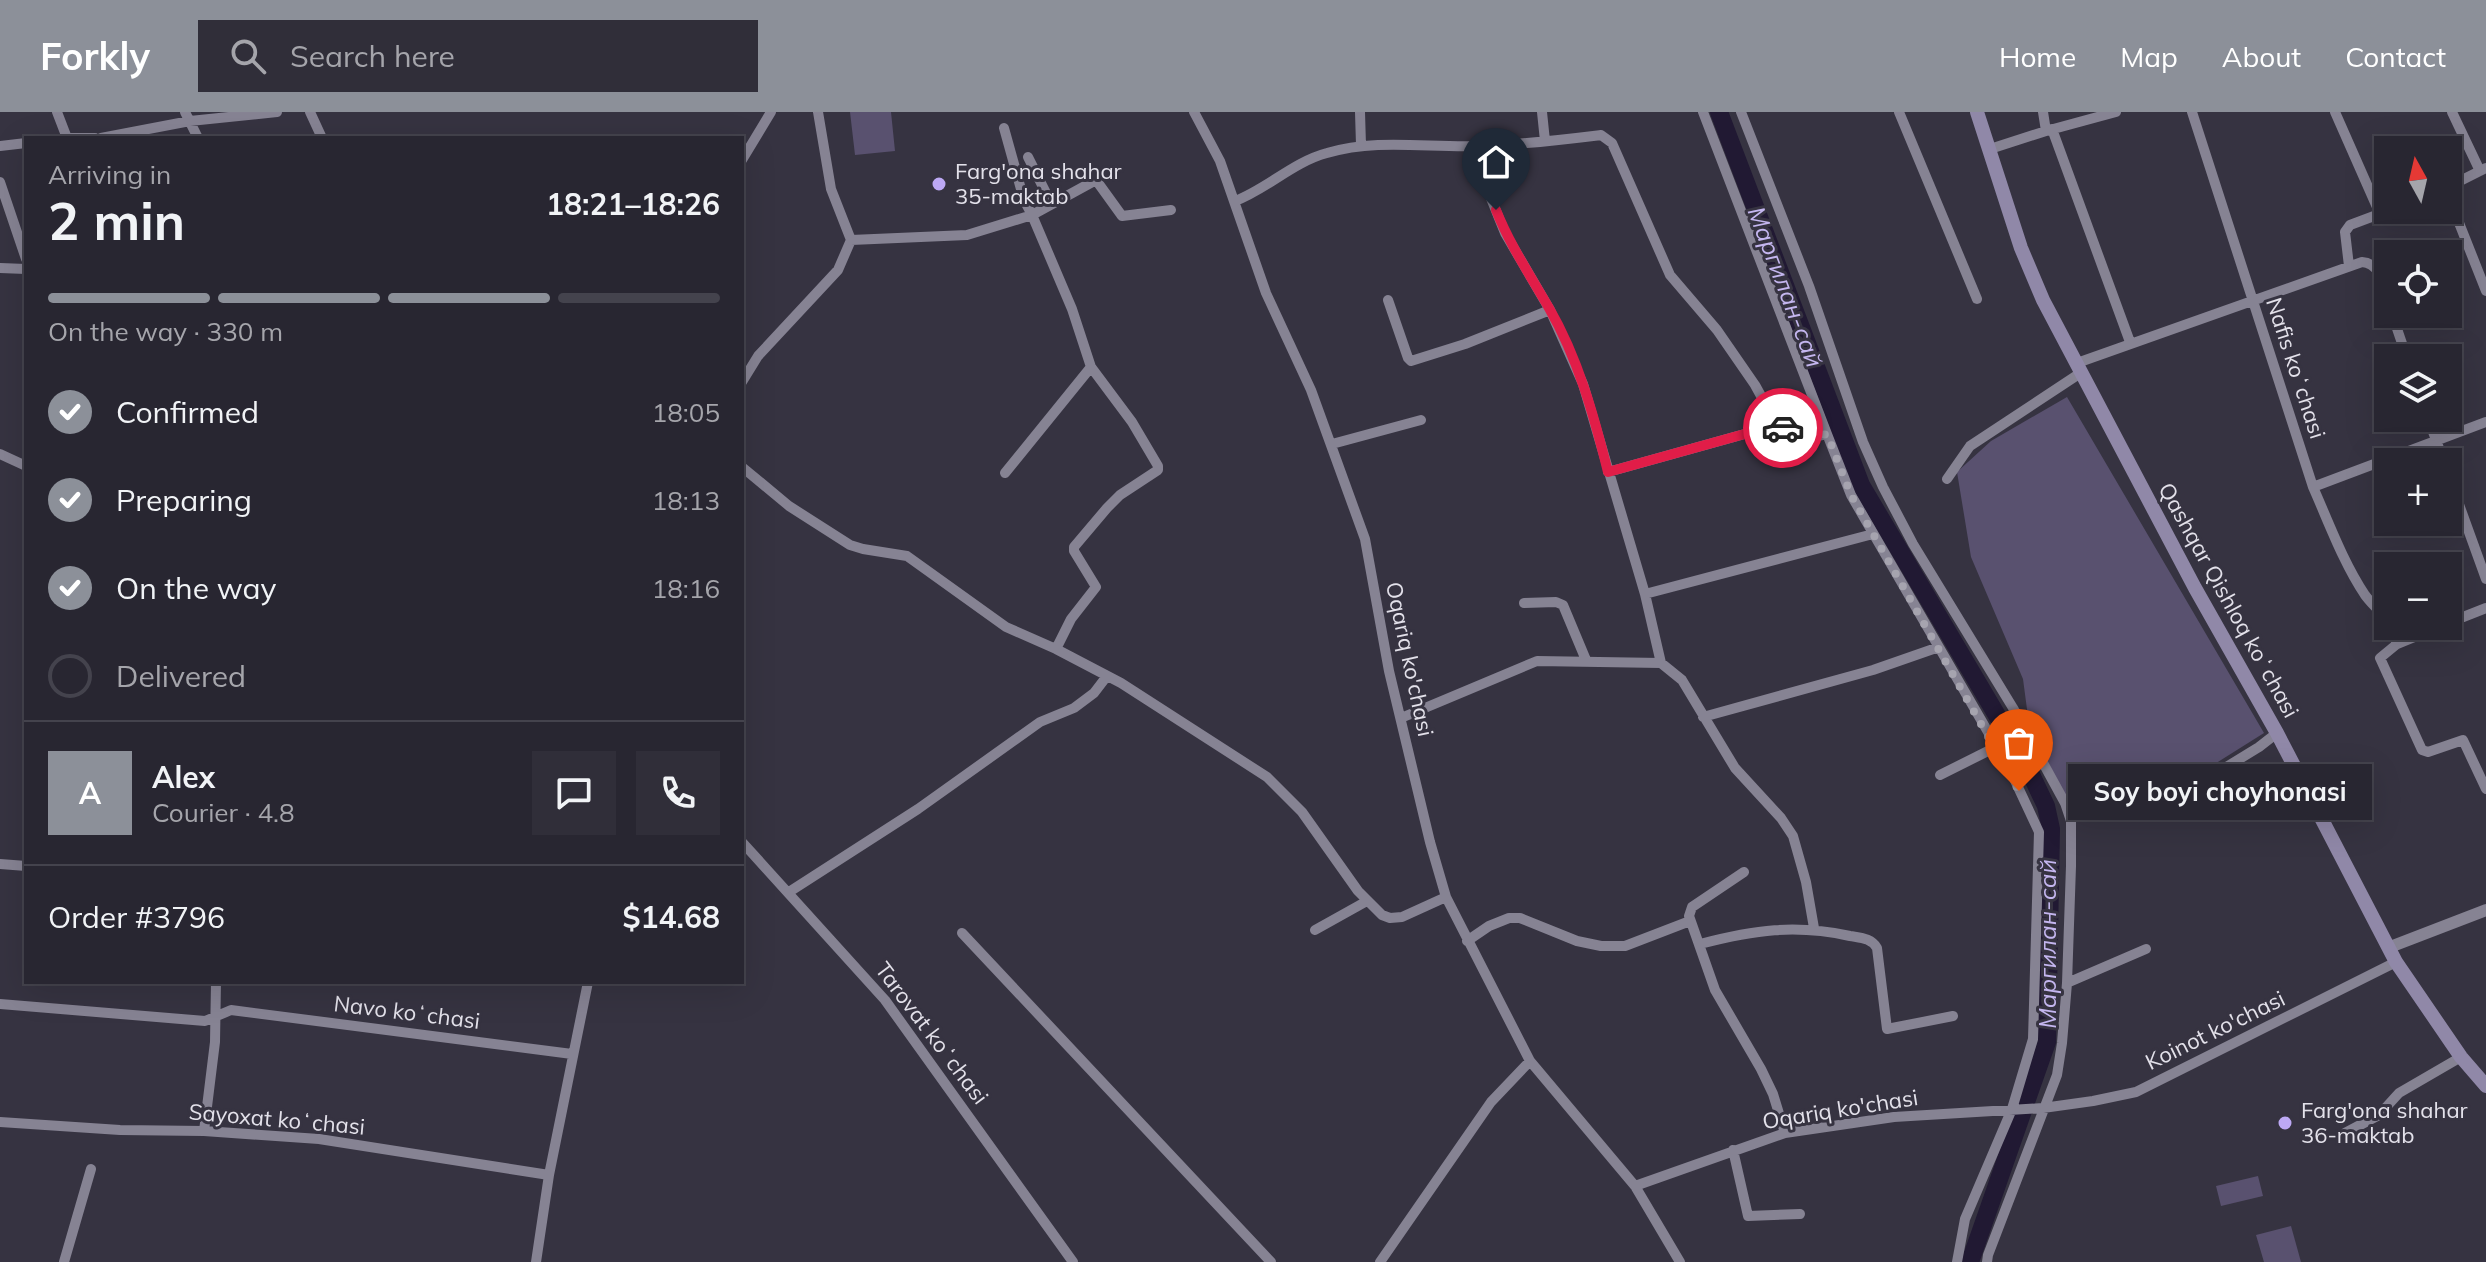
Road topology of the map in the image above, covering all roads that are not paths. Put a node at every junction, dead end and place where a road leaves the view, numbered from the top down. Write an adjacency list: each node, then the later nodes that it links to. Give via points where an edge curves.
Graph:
1 (57, 112): 21 (street)
2 (277, 112): 18 (street)
3 (310, 112): 24 (street)
4 (771, 112): 31 (street)
5 (818, 112): 43 (street, via 831,189)
6 (1194, 112): 37 (street, Oqariq ko'chasi)
7 (1360, 112): 27 (street)
8 (1542, 112): 25 (street)
9 (1703, 112): 62 (street)
10 (1741, 112): 113 (street, via 1883,487 2065,803 2071,821)
11 (1899, 112): 50 (street)
12 (1977, 112): 30 (main road, Qashqar Qishloq koʻchasi)
13 (2043, 112): 20 (street)
14 (2116, 112): 20 (street)
15 (2192, 112): 52 (street, Nafis koʻchasi)
16 (2335, 112): 36 (street)
17 (2452, 112): 33 (street)
18 (187, 117): 22 (street); 23 (street)
19 (1004, 128): 40 (street)
20 (2049, 130): 30 (street); 54 (street)
21 (65, 136)
22 (109, 136)
23 (197, 136)
24 (321, 136)
25 (1545, 141): 29 (street); 60 (street, via 1601,135 1612,143 1670,275 1717,330)
26 (24, 143): 28 (street)
27 (1361, 145): 29 (street); 37 (street, via 1311,159)
28 (0, 146)
29 (1482, 146): 53 (street, via 1486,186 1505,233)
30 (1990, 149): 56 (main road, Qashqar Qishloq koʻchasi, via 2033,278)
31 (744, 157)
32 (1028, 157): 38 (street)
33 (2483, 169): 34 (street)
34 (2462, 180)
35 (0, 182): 44 (street)
36 (2374, 190)
37 (1235, 201): 64 (street, Oqariq ko'chasi, via 1266,293)
38 (1051, 203): 39 (street, via 1096,180 1122,216); 40 (street)
39 (1171, 210)
40 (1032, 215): 43 (street, via 967,235); 55 (street)
41 (2374, 216): 45 (street, via 2345,232)
42 (2459, 224): 49 (street)
43 (851, 240): 57 (street, via 838,270 758,356)
44 (24, 253)
45 (2349, 266): 46 (street); 52 (street)
46 (2374, 266)
47 (0, 268): 48 (street)
48 (24, 269)
49 (2486, 291)
50 (1977, 299)
51 (1388, 300): 53 (street, via 1411,361)
52 (2254, 302): 54 (street); 72 (street, Nafis koʻchasi)
53 (1550, 310): 69 (street, via 1583,384)
54 (2130, 342): 56 (street)
55 (1091, 367): 70 (street); 85 (street, via 1132,422 1158,470 1120,495 1074,547 1096,587)
56 (2080, 367): 71 (street, via 1970,446); 91 (main road, Qashqar Qishloq koʻchasi)
57 (744, 379)
58 (1421, 420): 64 (street)
59 (2486, 422): 63 (street)
60 (1777, 425): 62 (street, via 1804,436); 69 (street)
61 (2433, 432): 63 (street)
62 (1827, 434): 74 (street)
63 (2436, 442): 65 (street); 72 (street)
64 (1332, 444): 90 (street, Oqariq ko'chasi, via 1365,539)
65 (2438, 448)
66 (0, 454): 67 (street)
67 (24, 465)
68 (744, 469): 85 (street, via 789,506 850,545 907,556 1006,627)
69 (1608, 472): 76 (street)
70 (1005, 473)
71 (1947, 479)
72 (2313, 487): 78 (street, Nafis koʻchasi, via 2338,545)
73 (2462, 513): 75 (street)
74 (1873, 534): 76 (street); 84 (street)
75 (2486, 579)
76 (1645, 594): 87 (street)
77 (1524, 603): 86 (street, via 1563,605)
78 (2374, 604)
79 (2486, 608): 80 (street)
80 (2462, 617)
81 (2395, 640): 83 (street, Nafis koʻchasi)
82 (2407, 640): 83 (street)
83 (2397, 644): 94 (street, via 2380,658 2422,750 2463,740)
84 (1939, 647): 89 (street); 92 (street)
85 (1056, 649): 88 (street)
86 (1586, 660): 87 (street); 90 (street, via 1537,661)
87 (1661, 663): 89 (street, via 1682,680)
88 (1107, 676): 100 (street, via 1074,708 1040,722); 102 (street, via 1278,785)
89 (1703, 717): 105 (street, via 1735,768 1793,836)
90 (1401, 718): 101 (street, Oqariq ko'chasi)
91 (2277, 733): 95 (street, via 2184,793); 110 (main road, Qashqar Qishloq koʻchasi)
92 (1996, 747): 93 (street); 124 (street, via 2039,832 2033,1039)
93 (1940, 775)
94 (2486, 789)
95 (2102, 815)
96 (744, 844): 100 (street, Tarovat koʻchasi)
97 (0, 864): 98 (street)
98 (24, 866)
99 (1744, 872): 104 (street, via 1691,908)
100 (789, 892): 136 (street, Tarovat koʻchasi, via 885,1000)
101 (1446, 897): 102 (street, via 1390,918); 108 (street, Oqariq ko'chasi)
102 (1367, 901): 106 (street)
103 (2486, 910): 110 (street)
104 (1690, 921): 108 (street, via 1625,946 1601,946 1509,918); 109 (street)
105 (1814, 928): 109 (street, via 1774,929); 118 (street, via 1874,943 1887,1029)
106 (1315, 930)
107 (962, 933): 137 (street)
108 (1467, 941): 121 (street, Oqariq ko'chasi)
109 (1700, 944): 127 (street, via 1715,990 1773,1094)
110 (2390, 947): 112 (main road, Qashqar Qishloq koʻchasi)
111 (2146, 949): 113 (street)
112 (2396, 962): 120 (main road, Qashqar Qishloq koʻchasi); 123 (street, Koinot ko'chasi, via 2136,1092)
113 (2067, 983): 123 (street, via 2057,1075)
114 (216, 984): 117 (street)
115 (588, 984): 119 (street)
116 (0, 1004): 117 (street, Navo koʻchasi, via 205,1021)
117 (217, 1014): 119 (street, Navo koʻchasi, via 231,1010); 126 (street)
118 (1953, 1016)
119 (572, 1054): 131 (street)
120 (2461, 1057): 122 (main road, Qashqar Qishloq koʻchasi); 128 (street)
121 (1530, 1061): 132 (street, Oqariq ko'chasi); 138 (street, via 1491,1102)
122 (2486, 1086)
123 (2043, 1108): 124 (street, Koinot ko'chasi); 141 (street)
124 (2012, 1109): 127 (street, Oqariq ko'chasi, via 1894,1117); 140 (street, via 1965,1219)
125 (0, 1122): 126 (street, Sayoxat koʻchasi)
126 (204, 1131): 131 (street, Sayoxat koʻchasi, via 319,1139)
127 (1785, 1133): 129 (street, Oqariq ko'chasi)
128 (2345, 1133)
129 (1733, 1150): 132 (street, Oqariq ko'chasi); 133 (street, via 1748,1216)
130 (91, 1169): 134 (street)
131 (549, 1175): 135 (street)
132 (1635, 1186): 139 (street, Oqariq ko'chasi)
133 (1800, 1214)
134 (64, 1262)
135 (536, 1262)
136 (1073, 1262)
137 (1271, 1262)
138 (1380, 1262)
139 (1680, 1262)
140 (1957, 1262)
141 (1987, 1262)

